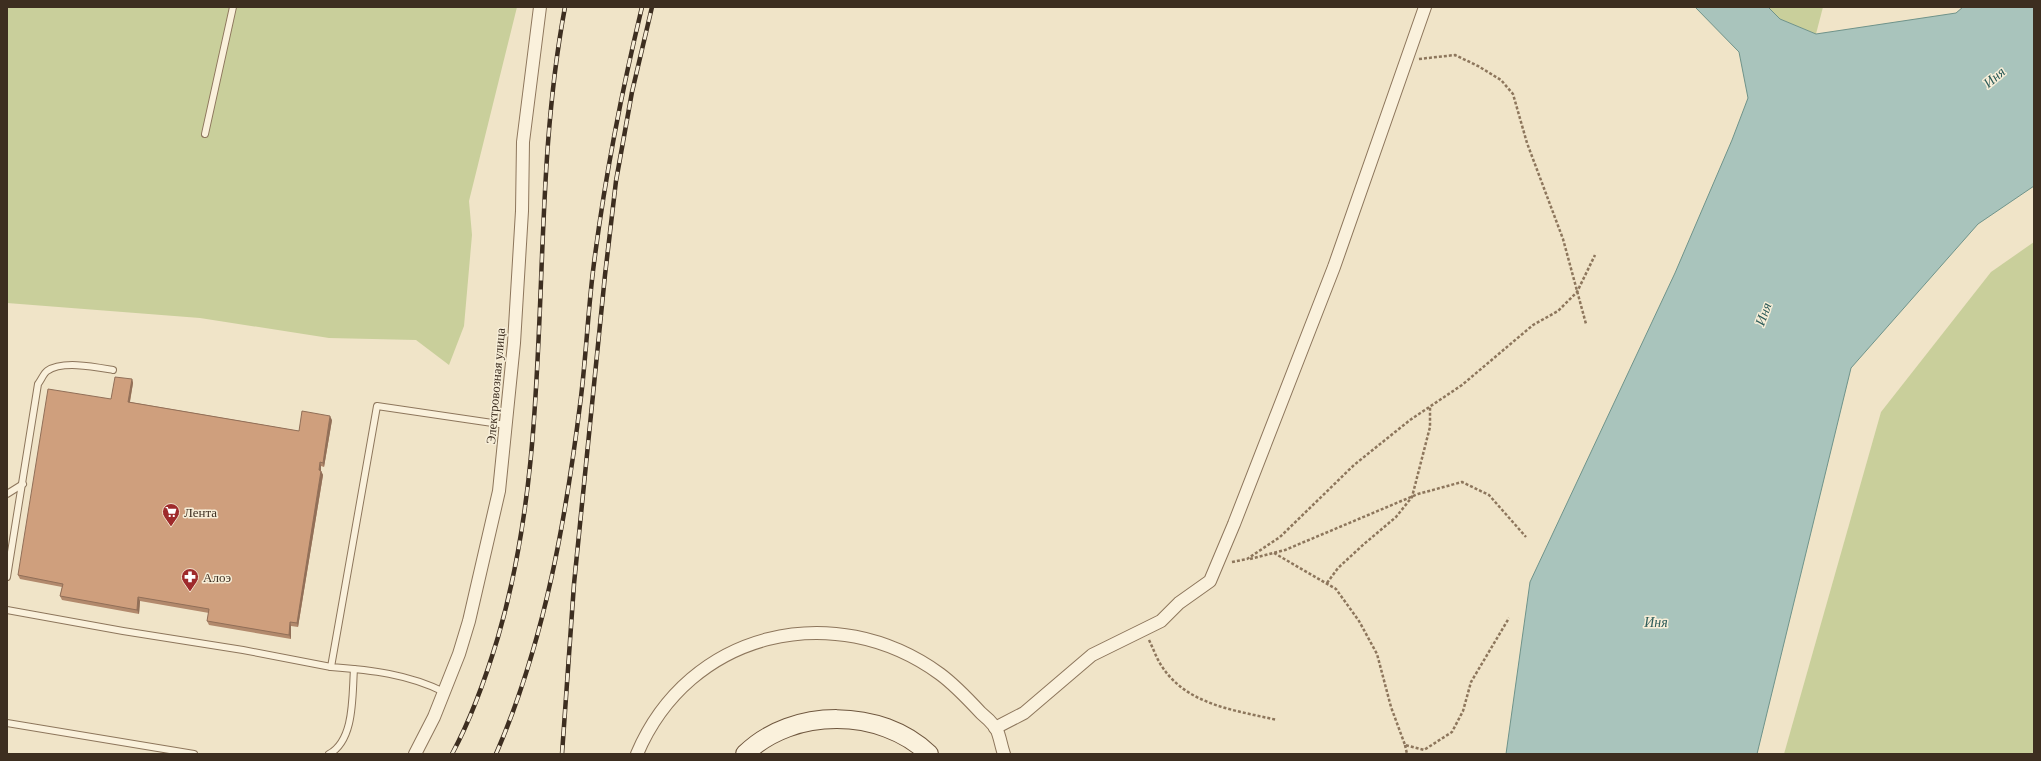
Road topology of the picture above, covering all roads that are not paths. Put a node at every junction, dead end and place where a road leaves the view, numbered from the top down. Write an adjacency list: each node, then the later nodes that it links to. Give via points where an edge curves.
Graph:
1 (233, 7): 4 (lane)
2 (540, 7): 6 (street, Электровозная улица, via 523,142 522,211)
3 (1426, 7): 15 (street, via 1334,267 1210,581 1179,603 1161,621 1092,655 1024,713)
4 (205, 134)
5 (113, 370): 7 (lane, via 87,365 61,366 47,371 38,384)
6 (506, 425): 11 (lane, via 378,406); 13 (street, Электровозная улица, via 499,491 484,557 469,621)
7 (23, 484): 8 (lane); 9 (lane)
8 (7, 494)
9 (7, 576)
10 (7, 610): 11 (lane)
11 (331, 667): 12 (lane)
12 (354, 669): 13 (lane, via 388,672 425,683); 17 (lane, via 348,731 343,742)
13 (444, 692): 18 (street, Электровозная улица)
14 (7, 723): 16 (lane)
15 (995, 728): 19 (street, via 955,685 926,664 902,651 879,641 853,635 794,633 770,637 748,645 718,660 690,680 668,703 643,738); 22 (street)
16 (194, 754)
17 (329, 754)
18 (416, 754)
19 (637, 754)
20 (745, 754): 21 (main road, via 770,736 810,722 831,719 851,720 890,730)
21 (929, 754)
22 (1004, 754)

